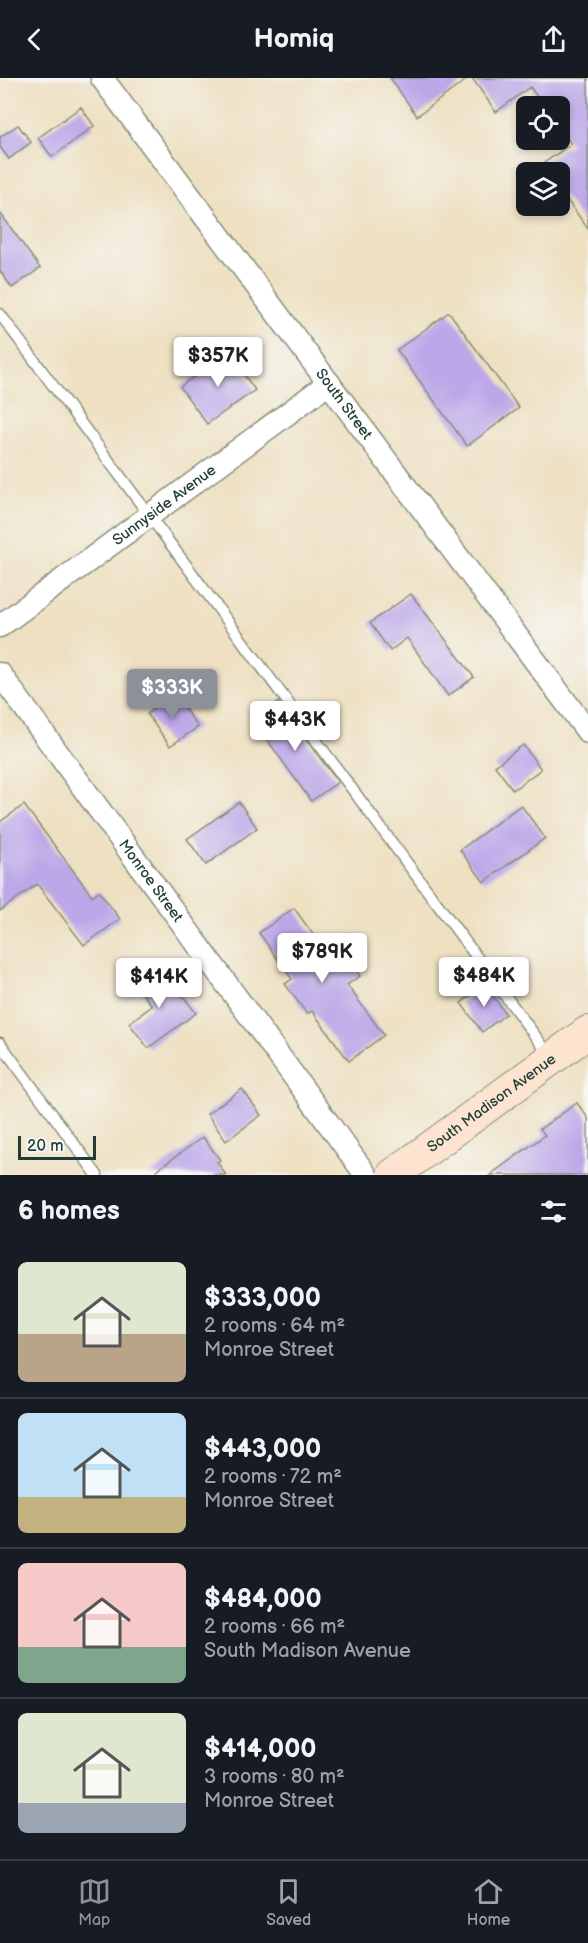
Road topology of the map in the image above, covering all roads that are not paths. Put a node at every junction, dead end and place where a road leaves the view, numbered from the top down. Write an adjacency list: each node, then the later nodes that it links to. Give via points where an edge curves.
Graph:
1 (102, 78): 3 (street, South Street)
2 (0, 314): 4 (lane)
3 (328, 383): 4 (street, Sunnyside Avenue); 7 (street, South Street)
4 (149, 515): 5 (street, Sunnyside Avenue); 10 (lane)
5 (0, 626)
6 (0, 674): 12 (street, Monroe Street)
7 (588, 732)
8 (588, 1032): 10 (main road, South Madison Avenue)
9 (0, 1043): 11 (lane)
10 (552, 1058): 13 (main road, South Madison Avenue)
11 (97, 1175)
12 (366, 1175)
13 (393, 1175)

